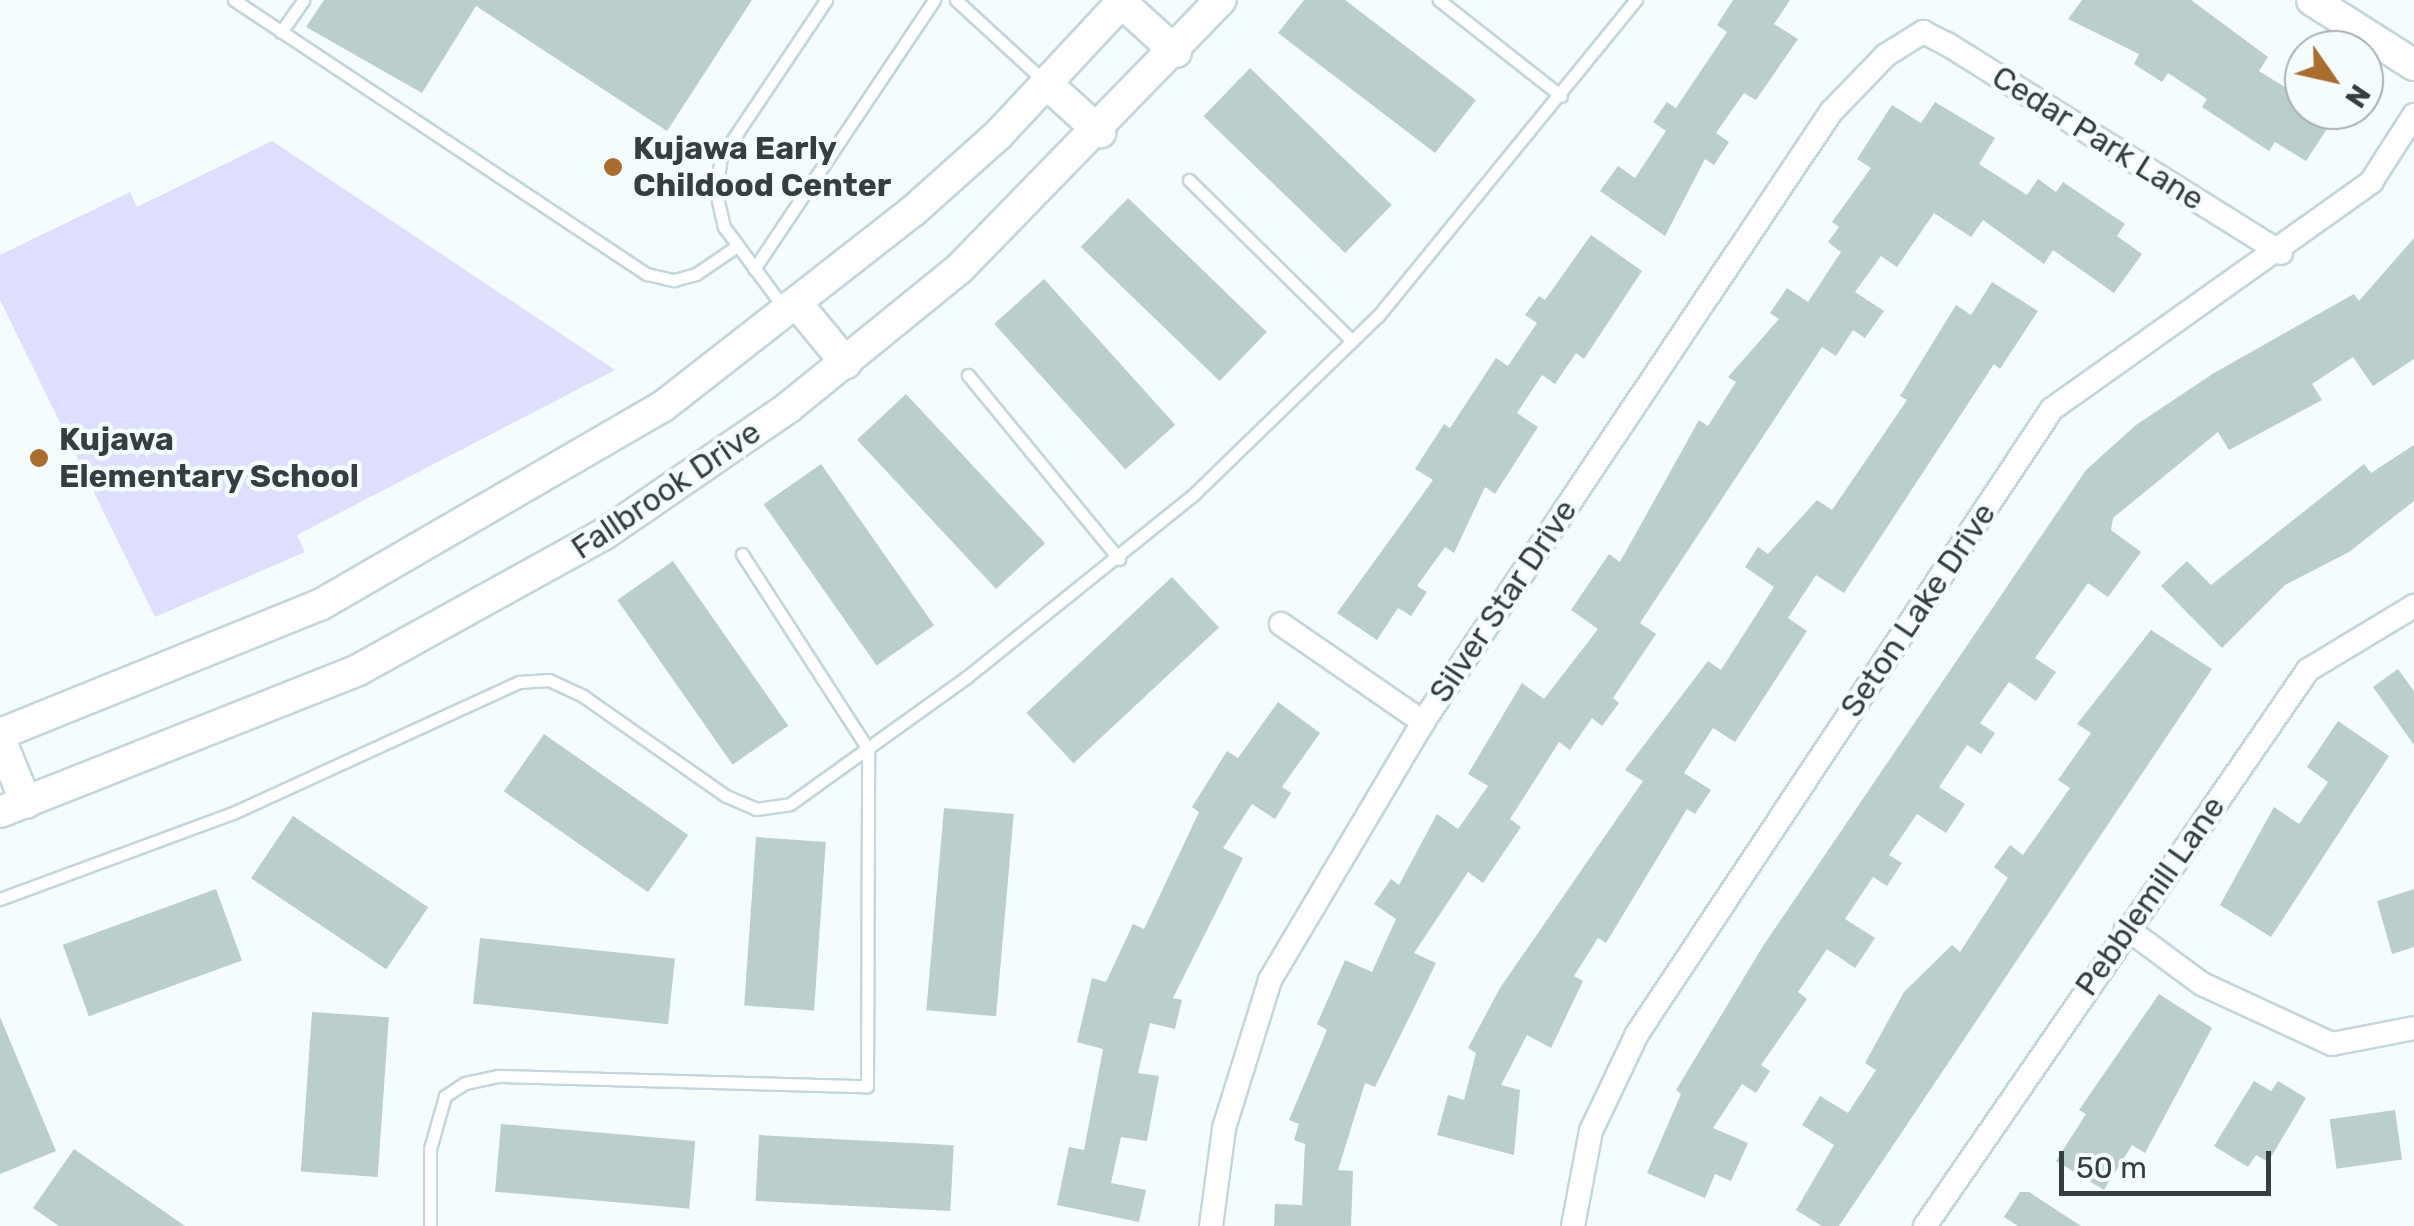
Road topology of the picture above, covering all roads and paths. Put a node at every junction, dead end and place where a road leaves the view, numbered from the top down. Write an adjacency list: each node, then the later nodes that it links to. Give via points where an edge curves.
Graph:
1 (234, 0): 11 (lane)
2 (303, 0): 11 (lane)
3 (826, 0): 20 (lane, via 721,156 716,192)
4 (934, 0): 22 (lane)
5 (956, 0): 15 (lane)
6 (1221, 0): 13 (street, Fallbrook Drive)
7 (1439, 0): 16 (lane)
8 (1636, 0): 16 (lane)
9 (2312, 0): 14 (street)
10 (1122, 1): 13 (street); 15 (street)
11 (281, 32): 20 (lane, via 647,274 674,280 696,274)
12 (1912, 39): 21 (street, Cedar Park Lane, via 1923,32 1947,44); 31 (street, Silver Star Drive, via 1831,112)
13 (1176, 52): 18 (street, Fallbrook Drive)
14 (2414, 66)
15 (1047, 84): 18 (street); 23 (street)
16 (1561, 96): 24 (lane)
17 (2414, 115): 21 (street, Seton Lake Drive, via 2371,182)
18 (1100, 132): 25 (street, Fallbrook Drive, via 960,268)
19 (1190, 180): 24 (lane)
20 (738, 246): 22 (lane)
21 (2281, 254): 40 (street, Seton Lake Drive, via 2052,409 1637,1034 1591,1131)
22 (754, 269): 23 (lane)
23 (794, 310): 25 (street); 32 (street, via 662,407 408,559 228,646)
24 (1352, 341): 28 (lane)
25 (846, 363): 34 (street, Fallbrook Drive, via 603,535 447,625 264,713)
26 (968, 375): 28 (lane)
27 (742, 554): 33 (lane)
28 (1119, 559): 33 (lane)
29 (2414, 606): 36 (street, Pebblemill Lane, via 2308,670)
30 (1281, 624): 31 (street)
31 (1423, 722): 39 (street, Silver Star Drive, via 1270,980 1224,1128)
32 (0, 736): 34 (street)
33 (868, 750): 35 (lane, via 790,804 756,809 584,696 549,680 518,682 233,813); 38 (lane, via 867,1086 498,1076 465,1083 444,1096 430,1149)
34 (13, 807)
35 (0, 899)
36 (2126, 928): 37 (street, via 2202,984 2332,1044); 41 (street, Pebblemill Lane)
37 (2414, 1028)
38 (430, 1226)
39 (1211, 1226)
40 (1573, 1226)
41 (1925, 1226)

